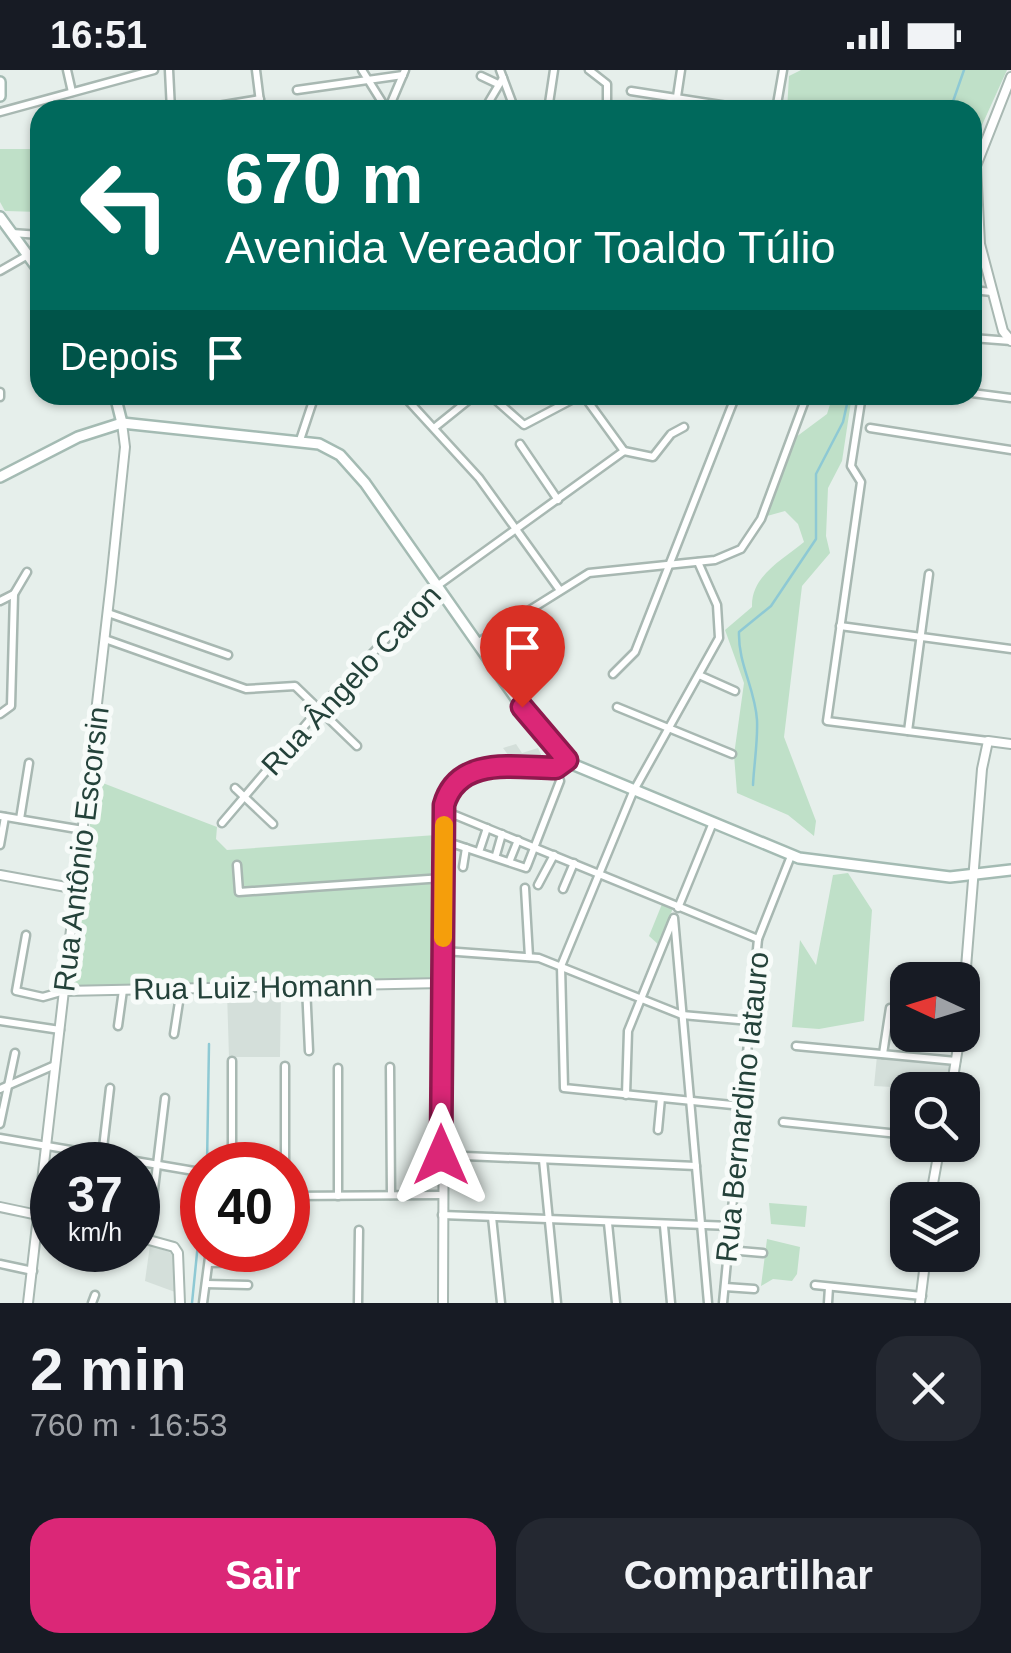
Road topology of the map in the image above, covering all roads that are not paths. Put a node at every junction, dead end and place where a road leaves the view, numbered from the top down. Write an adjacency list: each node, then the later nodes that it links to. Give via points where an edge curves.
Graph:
1 (67, 70): 18 (street)
2 (154, 70): 18 (street)
3 (169, 70): 23 (street)
4 (256, 70): 21 (street)
5 (362, 70): 14 (street)
6 (554, 70): 28 (street)
7 (589, 70): 29 (street, via 606,84)
8 (681, 70): 20 (street)
9 (782, 70): 31 (street)
10 (404, 72): 14 (street); 26 (street)
11 (481, 76): 12 (street)
12 (501, 77): 27 (street)
13 (1011, 77): 34 (street)
14 (368, 79): 16 (street); 25 (street)
15 (0, 82): 19 (main road)
16 (297, 90)
17 (631, 91): 20 (street)
18 (72, 92): 22 (street)
19 (0, 96)
20 (677, 98): 30 (street)
21 (260, 99): 24 (street)
22 (43, 100)
23 (170, 100)
24 (254, 100)
25 (382, 100)
26 (392, 100)
27 (489, 100)
28 (550, 100)
29 (607, 100)
30 (690, 100)
31 (778, 100)
32 (30, 104): 33 (street)
33 (0, 112)
34 (982, 139)
35 (0, 216): 36 (main road)
36 (12, 233): 37 (street); 38 (main road)
37 (30, 234)
38 (28, 255): 39 (main road); 41 (street)
39 (30, 258)
40 (982, 262): 43 (street)
41 (0, 271)
42 (982, 291): 43 (street)
43 (992, 292): 45 (street)
44 (982, 339): 45 (street)
45 (1011, 341)
46 (982, 394): 47 (street)
47 (1011, 398)
48 (118, 405): 58 (main road, Rua Antônio Escorsin)
49 (312, 405): 62 (street)
50 (413, 405): 60 (street)
51 (463, 405): 60 (street)
52 (499, 405): 53 (street, via 518,425)
53 (559, 405)
54 (591, 405): 65 (street)
55 (730, 405): 70 (street)
56 (803, 405): 69 (street, via 752,536 735,553)
57 (860, 405): 78 (street, via 851,466 861,482)
58 (122, 423): 62 (main road); 66 (main road, via 78,437); 77 (street, Rua Antônio Escorsin)
59 (684, 427): 65 (street, Rua Ângelo Caron, via 652,457)
60 (434, 428): 68 (street)
61 (870, 428): 64 (street)
62 (300, 440): 73 (main road, via 340,455 355,470)
63 (520, 444): 67 (street)
64 (1011, 450)
65 (624, 451): 67 (street, Rua Ângelo Caron)
66 (0, 477)
67 (558, 500): 68 (street, Rua Ângelo Caron)
68 (516, 529): 73 (street, Rua Ângelo Caron); 74 (street)
69 (698, 562): 70 (street); 85 (street, via 720,622)
70 (669, 564): 74 (street, via 598,570); 84 (street, via 636,648)
71 (28, 572): 75 (street)
72 (929, 574): 79 (street)
73 (437, 586): 81 (main road); 88 (street, Rua Ângelo Caron)
74 (559, 589): 81 (street)
75 (14, 594): 76 (street); 89 (street, via 11,706)
76 (0, 601)
77 (108, 614): 80 (street, Rua Antônio Escorsin); 83 (street)
78 (840, 626): 79 (street); 91 (street, via 826,721)
79 (921, 637): 82 (street); 91 (street)
80 (105, 638): 88 (street, via 246,688 287,684); 109 (street, Rua Antônio Escorsin)
81 (477, 643): 96 (main road)
82 (1011, 649)
83 (228, 654)
84 (614, 674)
85 (699, 675): 86 (street); 90 (street)
86 (736, 691)
87 (616, 707): 90 (street)
88 (319, 709): 94 (street); 101 (street, Rua Ângelo Caron)
89 (0, 714)
90 (668, 728): 95 (street); 100 (street)
91 (908, 731): 92 (street)
92 (988, 741): 93 (street); 127 (street)
93 (1011, 744)
94 (357, 746)
95 (732, 754)
96 (565, 759): 98 (street); 100 (main road)
97 (28, 763): 104 (street)
98 (551, 768): 102 (street, via 466,773 449,790); 114 (street, via 560,781)
99 (235, 788): 101 (street)
100 (633, 792): 107 (main road); 125 (street)
101 (244, 797): 105 (street, Rua Ângelo Caron); 106 (street)
102 (444, 810): 108 (street); 111 (street)
103 (2, 816): 104 (street); 113 (street)
104 (20, 819): 109 (street)
105 (222, 823)
106 (273, 824)
107 (712, 825): 119 (main road); 133 (street)
108 (487, 828): 110 (street); 116 (street)
109 (83, 830): 132 (street, Rua Antônio Escorsin)
110 (502, 834): 112 (street); 117 (street)
111 (444, 840): 115 (street); 128 (street)
112 (518, 840): 114 (street); 120 (street)
113 (0, 845)
114 (533, 846): 115 (street, via 526,867); 118 (street)
115 (466, 848): 123 (street)
116 (480, 849)
117 (496, 854)
118 (554, 855): 121 (street); 129 (street)
119 (791, 856): 127 (main road); 136 (street, Rua Bernardino Iatauro)
120 (510, 860)
121 (574, 863): 125 (street); 131 (street)
122 (237, 865): 128 (street, via 239,892)
123 (463, 867)
124 (1011, 870): 127 (main road)
125 (599, 874): 133 (street); 140 (street)
126 (0, 875): 132 (street)
127 (971, 877): 139 (street)
128 (443, 878): 137 (street)
129 (538, 885)
130 (526, 888): 138 (street)
131 (564, 888)
132 (77, 889): 145 (street, Rua Antônio Escorsin)
133 (678, 906): 134 (street); 136 (street)
134 (674, 918): 146 (street); 148 (street)
135 (26, 934): 145 (street, via 16,991 43,997)
136 (758, 939): 150 (street, Rua Bernardino Iatauro)
137 (443, 951): 138 (street); 141 (street)
138 (529, 957): 140 (street)
139 (966, 962)
140 (561, 966): 146 (street); 168 (street, via 564,1088)
141 (442, 984): 142 (street, Rua Luiz Homann); 184 (street)
142 (306, 986): 143 (street, Rua Luiz Homann); 155 (street)
143 (181, 988): 144 (street, Rua Luiz Homann); 153 (street)
144 (124, 990): 145 (street, Rua Luiz Homann); 151 (street)
145 (64, 991): 152 (street, Rua Antônio Escorsin)
146 (640, 998): 148 (street); 168 (street, via 627,1037)
147 (890, 1008): 158 (street)
148 (682, 1015): 150 (street); 171 (street)
149 (0, 1021): 152 (street)
150 (750, 1022): 172 (street, Rua Bernardino Iatauro)
151 (118, 1026)
152 (60, 1030): 161 (street, Rua Antônio Escorsin)
153 (174, 1034)
154 (796, 1046): 158 (street)
155 (309, 1051)
156 (15, 1052): 166 (street)
157 (957, 1052): 159 (street)
158 (884, 1054): 159 (street)
159 (956, 1060): 165 (street)
160 (232, 1061): 180 (street)
161 (55, 1065): 166 (street); 178 (street, Rua Antônio Escorsin)
162 (285, 1066): 181 (street)
163 (338, 1068): 190 (street)
164 (390, 1068): 187 (street)
165 (954, 1072)
166 (3, 1085): 174 (street)
167 (110, 1088): 179 (street)
168 (626, 1095): 170 (street)
169 (165, 1098): 183 (street)
170 (660, 1098): 171 (street); 175 (street)
171 (690, 1101): 172 (street); 186 (street)
172 (742, 1106): 199 (street, Rua Bernardino Iatauro)
173 (783, 1122): 176 (street)
174 (0, 1124)
175 (658, 1130)
176 (890, 1133)
177 (0, 1138): 182 (street)
178 (47, 1142)
179 (104, 1142)
180 (232, 1142)
181 (285, 1142)
182 (30, 1144)
183 (160, 1146)
184 (441, 1155): 185 (street); 188 (street)
185 (543, 1160): 186 (street); 195 (street)
186 (696, 1166): 198 (street)
187 (391, 1195): 188 (street); 190 (street)
188 (441, 1195): 193 (street)
189 (310, 1196): 190 (street)
190 (338, 1196)
191 (0, 1207): 192 (street)
192 (30, 1214)
193 (440, 1215): 194 (street); 221 (street)
194 (492, 1217): 195 (street); 222 (street)
195 (549, 1220): 196 (street); 223 (street)
196 (608, 1223): 197 (street); 224 (street)
197 (664, 1226): 198 (street); 225 (street)
198 (701, 1226): 199 (street); 226 (street)
199 (730, 1226): 202 (street, Rua Bernardino Iatauro)
200 (359, 1230): 220 (street)
201 (160, 1243): 218 (street, via 174,1247 180,1261)
202 (728, 1250): 203 (street); 212 (street, Rua Bernardino Iatauro)
203 (763, 1253)
204 (0, 1264): 205 (street)
205 (30, 1270)
206 (33, 1272): 217 (street, Rua Antônio Escorsin)
207 (208, 1272): 209 (street)
208 (924, 1272): 216 (street)
209 (206, 1284): 210 (street); 219 (street)
210 (248, 1284)
211 (815, 1285): 213 (street)
212 (725, 1287): 214 (street); 227 (street, Rua Bernardino Iatauro)
213 (830, 1287): 215 (street); 228 (street)
214 (754, 1289)
215 (863, 1290): 216 (street); 229 (street)
216 (921, 1299)
217 (28, 1303)
218 (180, 1303)
219 (203, 1303)
220 (358, 1303)
221 (443, 1303)
222 (501, 1303)
223 (558, 1303)
224 (616, 1303)
225 (671, 1303)
226 (708, 1303)
227 (723, 1303)
228 (828, 1303)
229 (862, 1303)

